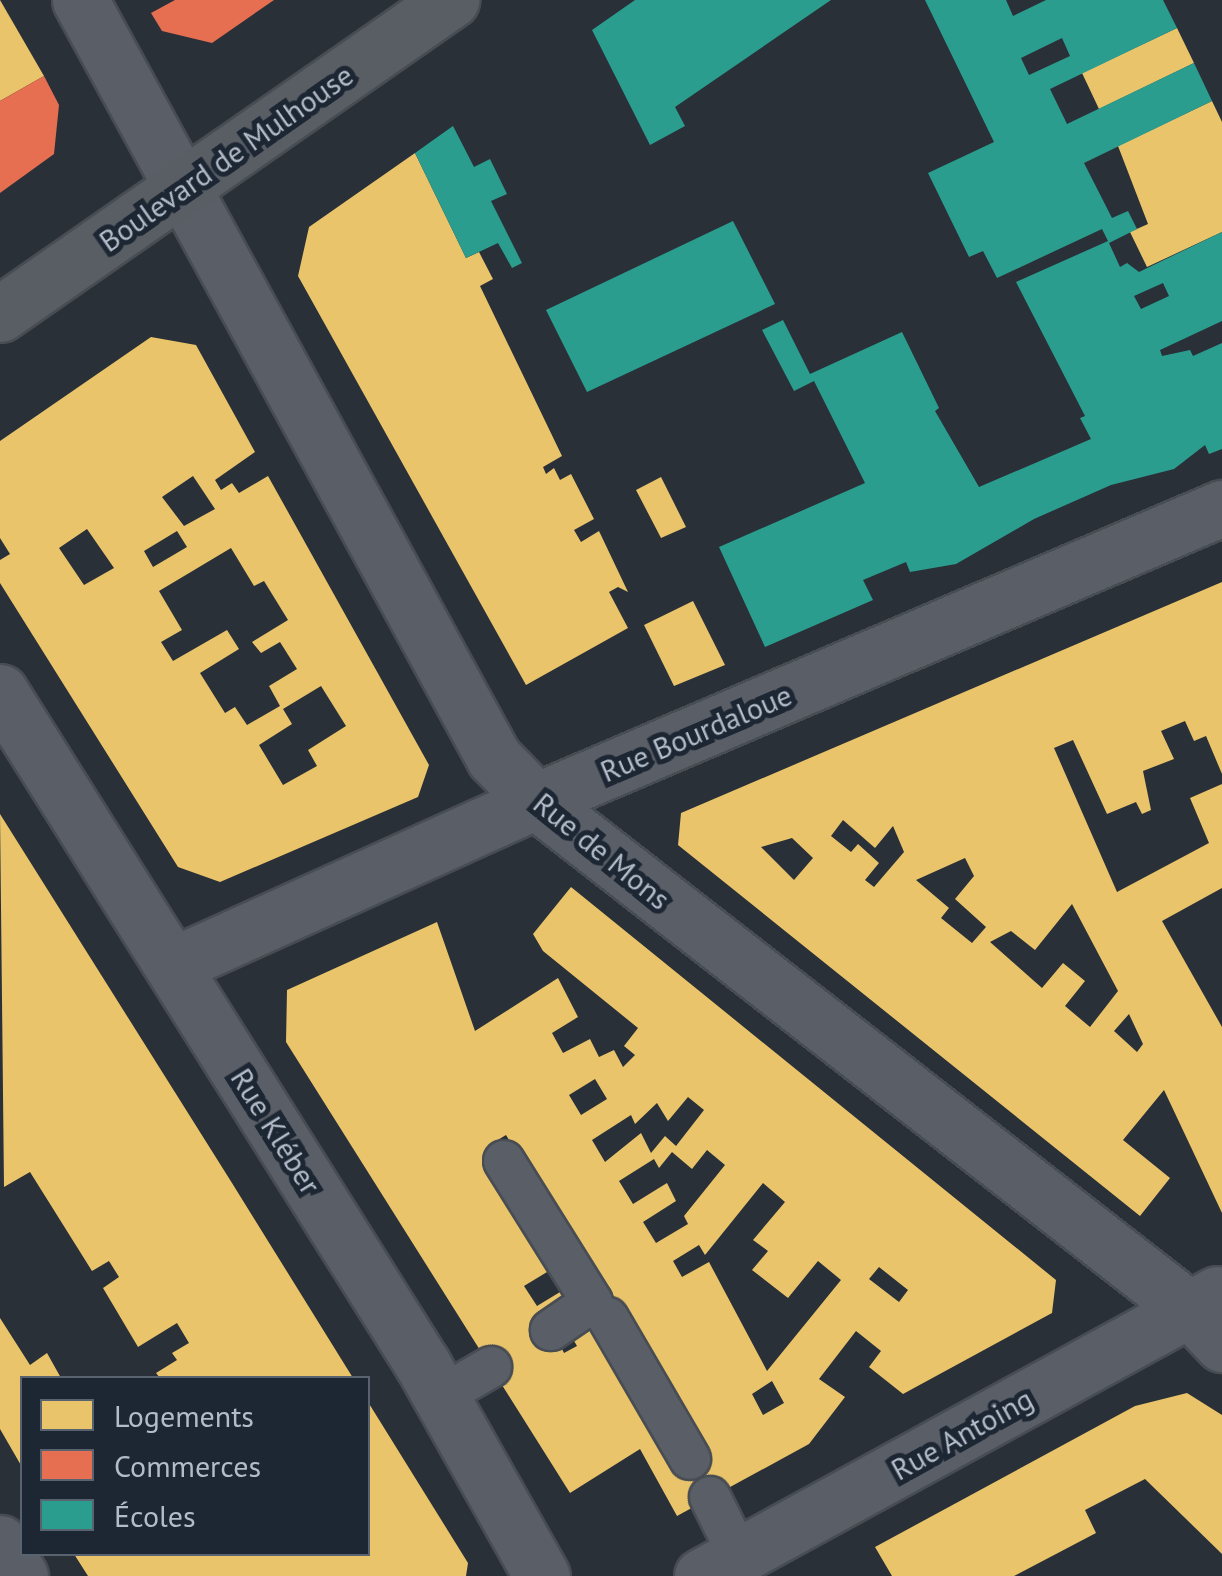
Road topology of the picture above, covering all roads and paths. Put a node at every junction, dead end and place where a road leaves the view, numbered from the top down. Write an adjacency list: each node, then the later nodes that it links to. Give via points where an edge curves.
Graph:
1 (80, 0): 3 (street, Rue de Mons)
2 (450, 0): 3 (street, Boulevard de Mulhouse)
3 (180, 190): 4 (street, Boulevard de Mulhouse); 7 (street, Rue de Mons, via 469,718 494,758)
4 (0, 314)
5 (1222, 508): 7 (street, Rue Bourdaloue)
6 (0, 692): 8 (street, Rue Kléber)
7 (536, 801): 8 (street, Rue Bourdaloue); 10 (street, Rue de Mons)
8 (173, 965): 14 (street, Rue Kléber)
9 (504, 1161): 12 (lane, via 592,1302)
10 (1211, 1315): 18 (street, Rue Antoing)
11 (608, 1318): 15 (lane)
12 (551, 1330)
13 (490, 1368): 14 (lane)
14 (441, 1396): 20 (street, Rue Kléber)
15 (690, 1459)
16 (710, 1497): 18 (lane)
17 (0, 1542): 19 (street)
18 (720, 1566)
19 (20, 1576)
20 (542, 1576)

